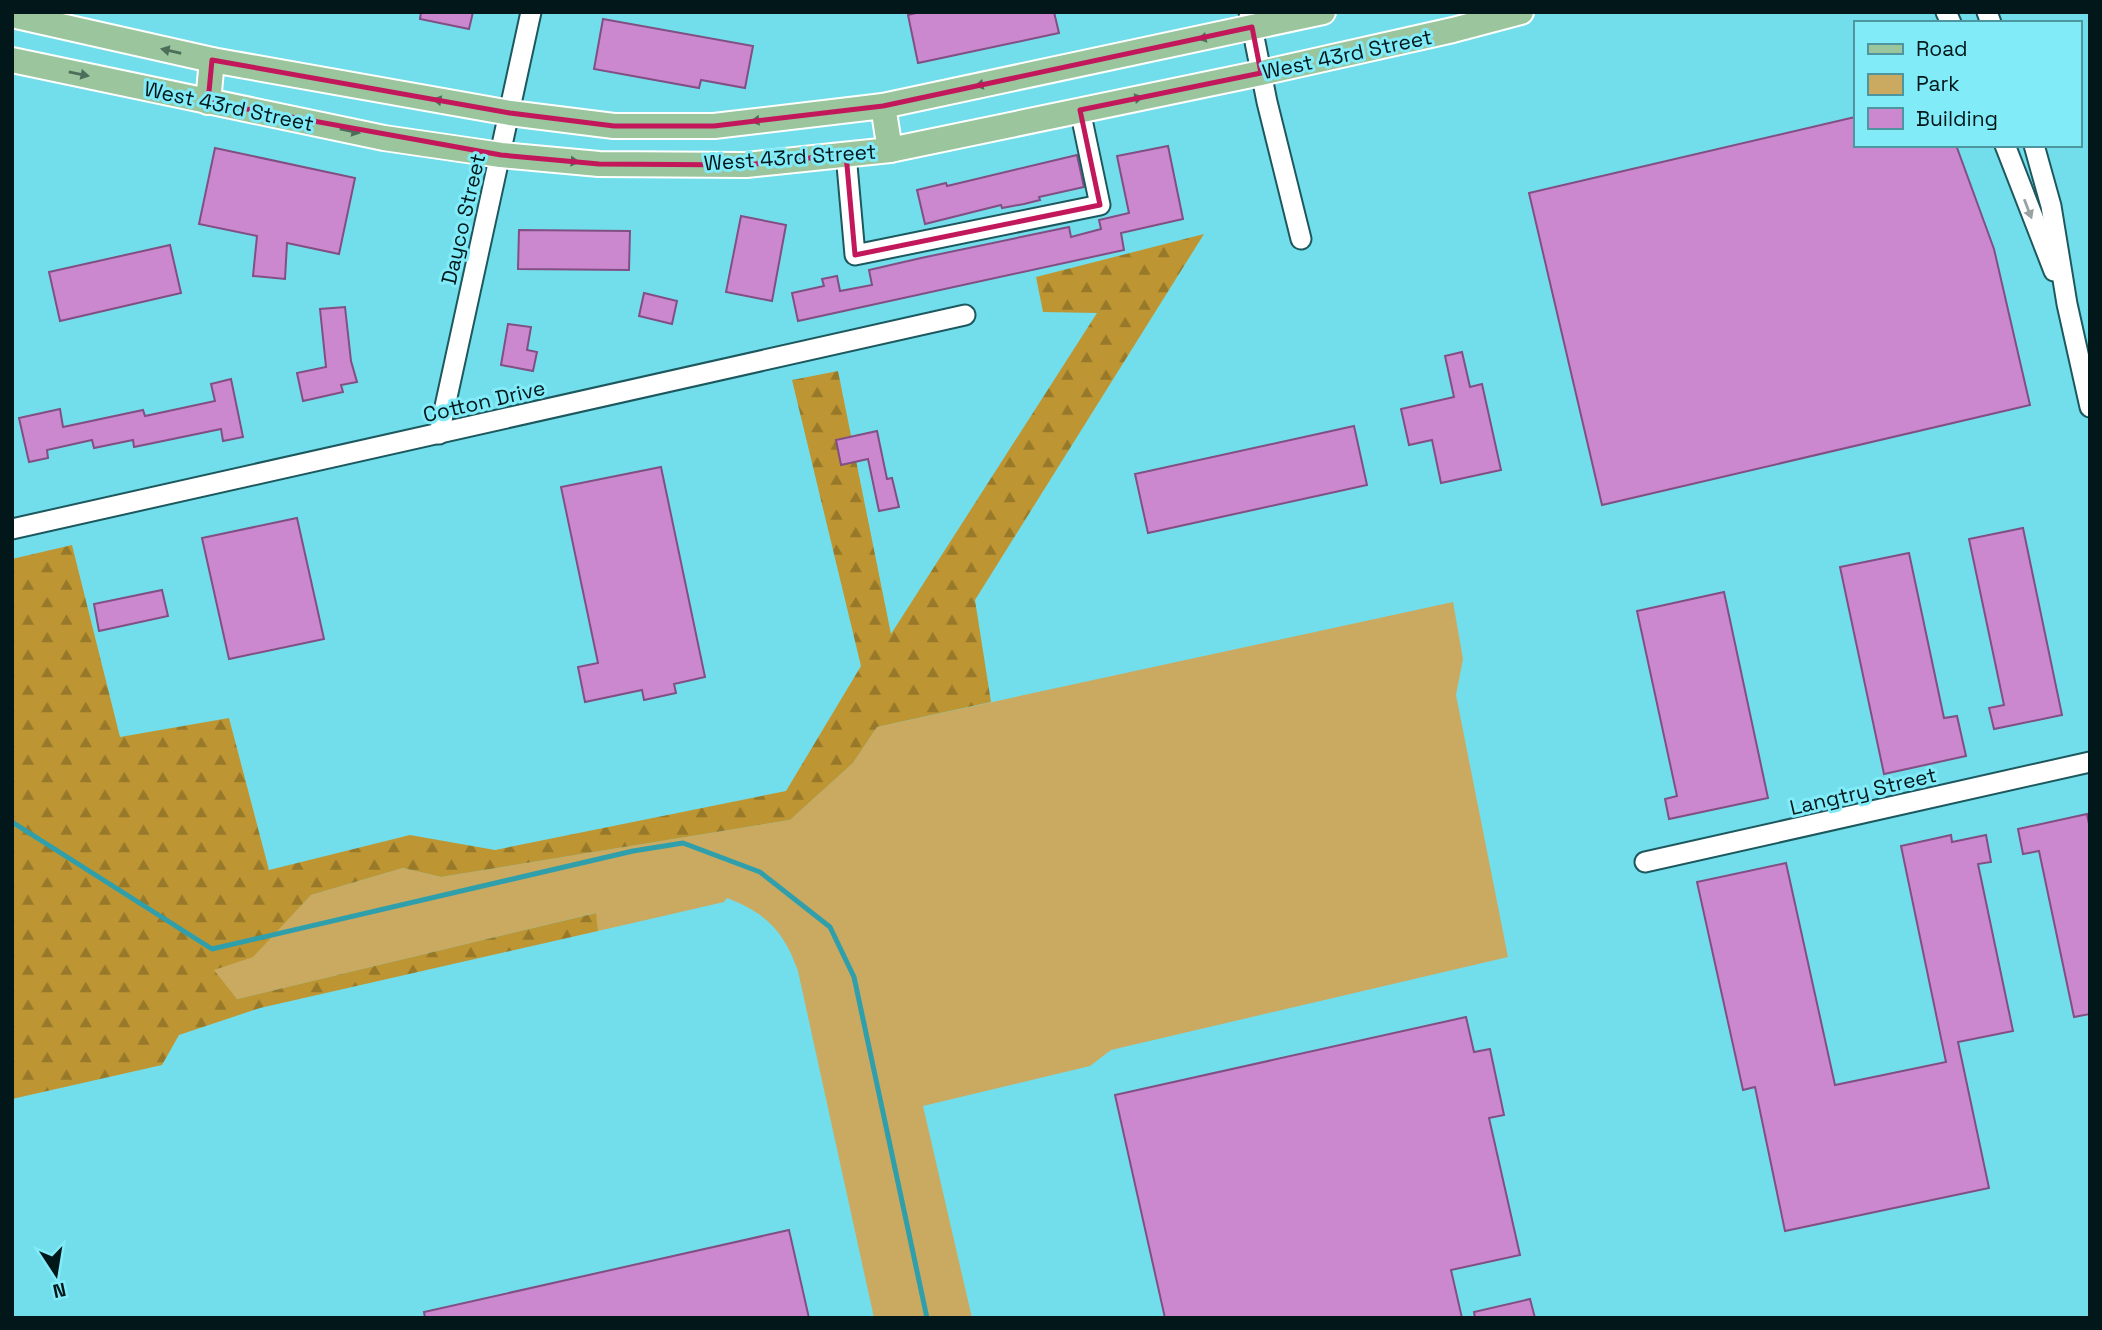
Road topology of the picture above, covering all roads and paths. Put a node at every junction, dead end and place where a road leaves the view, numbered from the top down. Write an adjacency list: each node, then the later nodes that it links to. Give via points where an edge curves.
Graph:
1 (531, 12): 13 (street, Dayco Street)
2 (1322, 12): 5 (main road, West 43rd Street)
3 (1521, 12): 6 (main road, West 43rd Street)
4 (12, 15): 8 (main road, West 43rd Street, one-way to 4)
5 (1251, 20): 9 (street); 11 (main road, West 43rd Street, one-way to 11)
6 (1451, 21): 9 (main road, West 43rd Street)
7 (12, 60): 10 (main road, West 43rd Street, one-way to 10)
8 (212, 60): 10 (main road); 13 (main road, West 43rd Street, one-way to 8)
9 (1261, 73): 12 (main road, West 43rd Street, one-way to 9); 19 (street)
10 (208, 102): 18 (main road, West 43rd Street, one-way to 18, via 384,138)
11 (883, 106): 13 (main road, West 43rd Street, one-way to 13, via 715,126 614,126); 16 (main road)
12 (1080, 110): 16 (main road, West 43rd Street); 17 (street, via 1100,205 855,255)
13 (510, 113): 18 (street, Dayco Street)
14 (2006, 147): 20 (street, one-way to 20)
15 (2035, 147): 20 (street, via 2051,206)
16 (890, 150): 17 (main road, West 43rd Street)
17 (846, 154): 18 (main road, West 43rd Street, one-way to 17, via 599,164 746,165)
18 (501, 155): 23 (street, Dayco Street)
19 (1301, 239)
20 (2067, 304): 22 (street)
21 (965, 315): 23 (street, Cotton Drive)
22 (2090, 407)
23 (439, 434): 24 (street, Cotton Drive)
24 (12, 529)
25 (2090, 762): 26 (street, Langtry Street)
26 (1645, 862)

